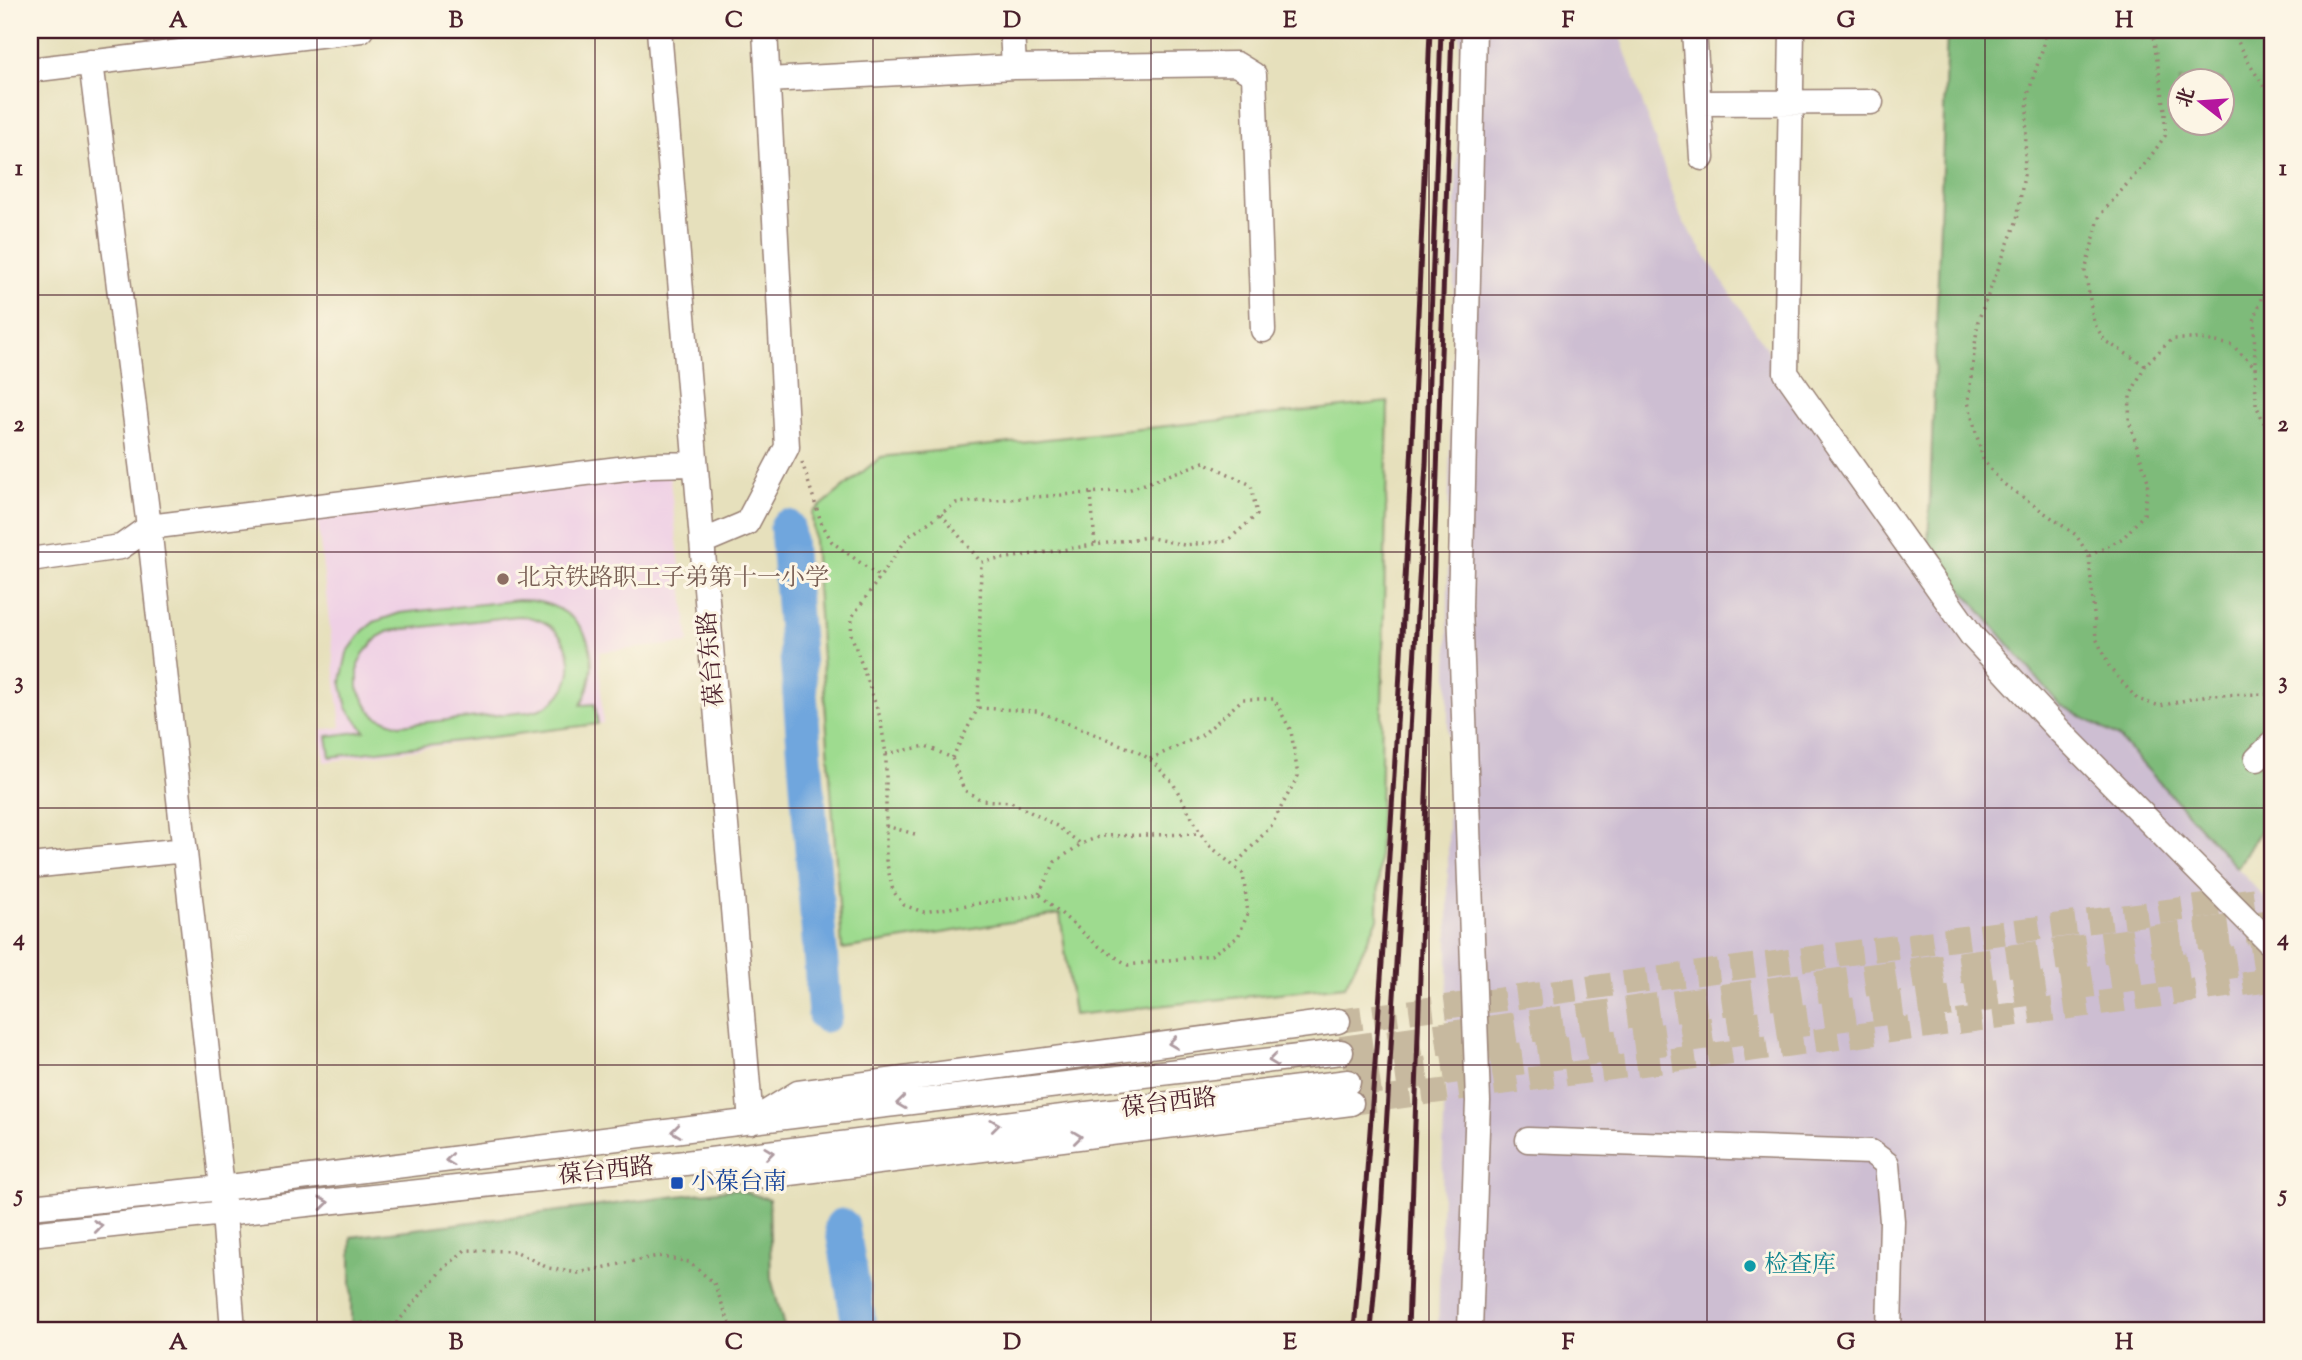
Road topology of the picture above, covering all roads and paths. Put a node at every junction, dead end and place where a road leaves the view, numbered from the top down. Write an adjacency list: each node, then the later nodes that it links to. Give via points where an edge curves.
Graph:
1 (361, 30): 13 (street)
2 (659, 30): 28 (street, 葆台东路)
3 (765, 30): 16 (street)
4 (1012, 30): 14 (street)
5 (1474, 30): 67 (street, via 1460,607 1478,1101)
6 (1694, 30): 20 (street)
7 (1792, 30): 18 (street)
8 (2044, 30): 34 (path, via 2045,41 2028,94 2017,220 1978,321 1968,402 1983,459 2001,482 2076,535)
9 (2134, 30): 12 (path)
10 (2177, 30): 12 (path)
11 (2232, 30): 17 (path)
12 (2154, 35): 24 (path, via 2165,136 2100,215 2085,271 2094,323 2105,341)
13 (91, 62): 15 (street); 31 (street)
14 (1014, 67): 16 (street); 23 (street, via 1236,64 1254,75)
15 (30, 70)
16 (768, 80): 32 (street, via 787,447 747,523)
17 (2272, 99)
18 (1791, 102): 19 (street); 20 (street); 52 (street, via 1786,373 1972,636)
19 (1871, 102)
20 (1699, 103): 21 (street)
21 (1702, 158)
22 (2272, 265): 25 (path, via 2254,321)
23 (1263, 330)
24 (2146, 365): 25 (path, via 2172,339 2201,339 2232,345); 34 (path, via 2130,396 2129,421 2148,481 2144,514 2123,538)
25 (2254, 366): 26 (path, via 2256,405)
26 (2272, 440)
27 (800, 453): 37 (path, via 821,522 832,542)
28 (695, 464): 31 (street, via 651,465); 32 (street, 葆台东路)
29 (1091, 493): 30 (path, via 956,503); 33 (path); 33 (path, via 1128,490 1204,462 1251,485 1256,515 1227,541 1184,545 1147,537)
30 (941, 514): 36 (path); 37 (path, via 908,537)
31 (149, 527): 35 (street, via 121,547); 48 (street)
32 (702, 542): 56 (street, 葆台东路)
33 (1095, 545): 36 (path)
34 (2089, 556): 39 (path, via 2096,638 2110,668 2137,699 2160,706 2208,695)
35 (30, 560)
36 (981, 562): 40 (path)
37 (880, 577): 41 (path, via 852,617 851,634 880,717)
38 (2272, 686): 39 (path)
39 (2270, 696)
40 (978, 708): 42 (path); 43 (path, via 1037,711)
41 (886, 754): 42 (path, via 926,746); 44 (path)
42 (951, 758): 47 (path, via 964,790 981,800 1011,802)
43 (1150, 760): 46 (path, via 1173,783); 50 (path, via 1202,735 1243,699 1274,699 1292,731 1298,776 1271,826)
44 (886, 826): 45 (path); 51 (path, via 886,860 893,891 904,905 923,912)
45 (915, 834)
46 (1201, 834): 47 (path, via 1101,836); 50 (path)
47 (1081, 844): 51 (path, via 1055,862)
48 (185, 850): 49 (street); 58 (street)
49 (30, 866)
50 (1234, 866): 51 (path, via 1242,874 1248,913 1238,937 1211,955 1128,965 1097,945)
51 (1040, 894)
52 (2272, 945)
53 (1338, 1021): 56 (street, one-way to 56, via 798,1093)
54 (1341, 1052): 56 (street, 葆台西路, one-way to 56)
55 (1350, 1093): 60 (street, 葆台西路, one-way to 55)
56 (751, 1122): 58 (street, 葆台西路, one-way to 58)
57 (1528, 1140): 68 (street, via 1871,1152 1887,1164 1892,1221)
58 (222, 1188): 59 (street, 葆台西路); 60 (street)
59 (30, 1207)
60 (225, 1213): 61 (street, 葆台西路, one-way to 60); 63 (street)
61 (30, 1234)
62 (396, 1324): 64 (path, via 360,1323); 65 (path); 66 (path, via 465,1250 515,1251 548,1268 578,1273 658,1256 689,1262 715,1283)
63 (233, 1330)
64 (350, 1330)
65 (396, 1330)
66 (732, 1330)
67 (1470, 1330)
68 (1889, 1330)

